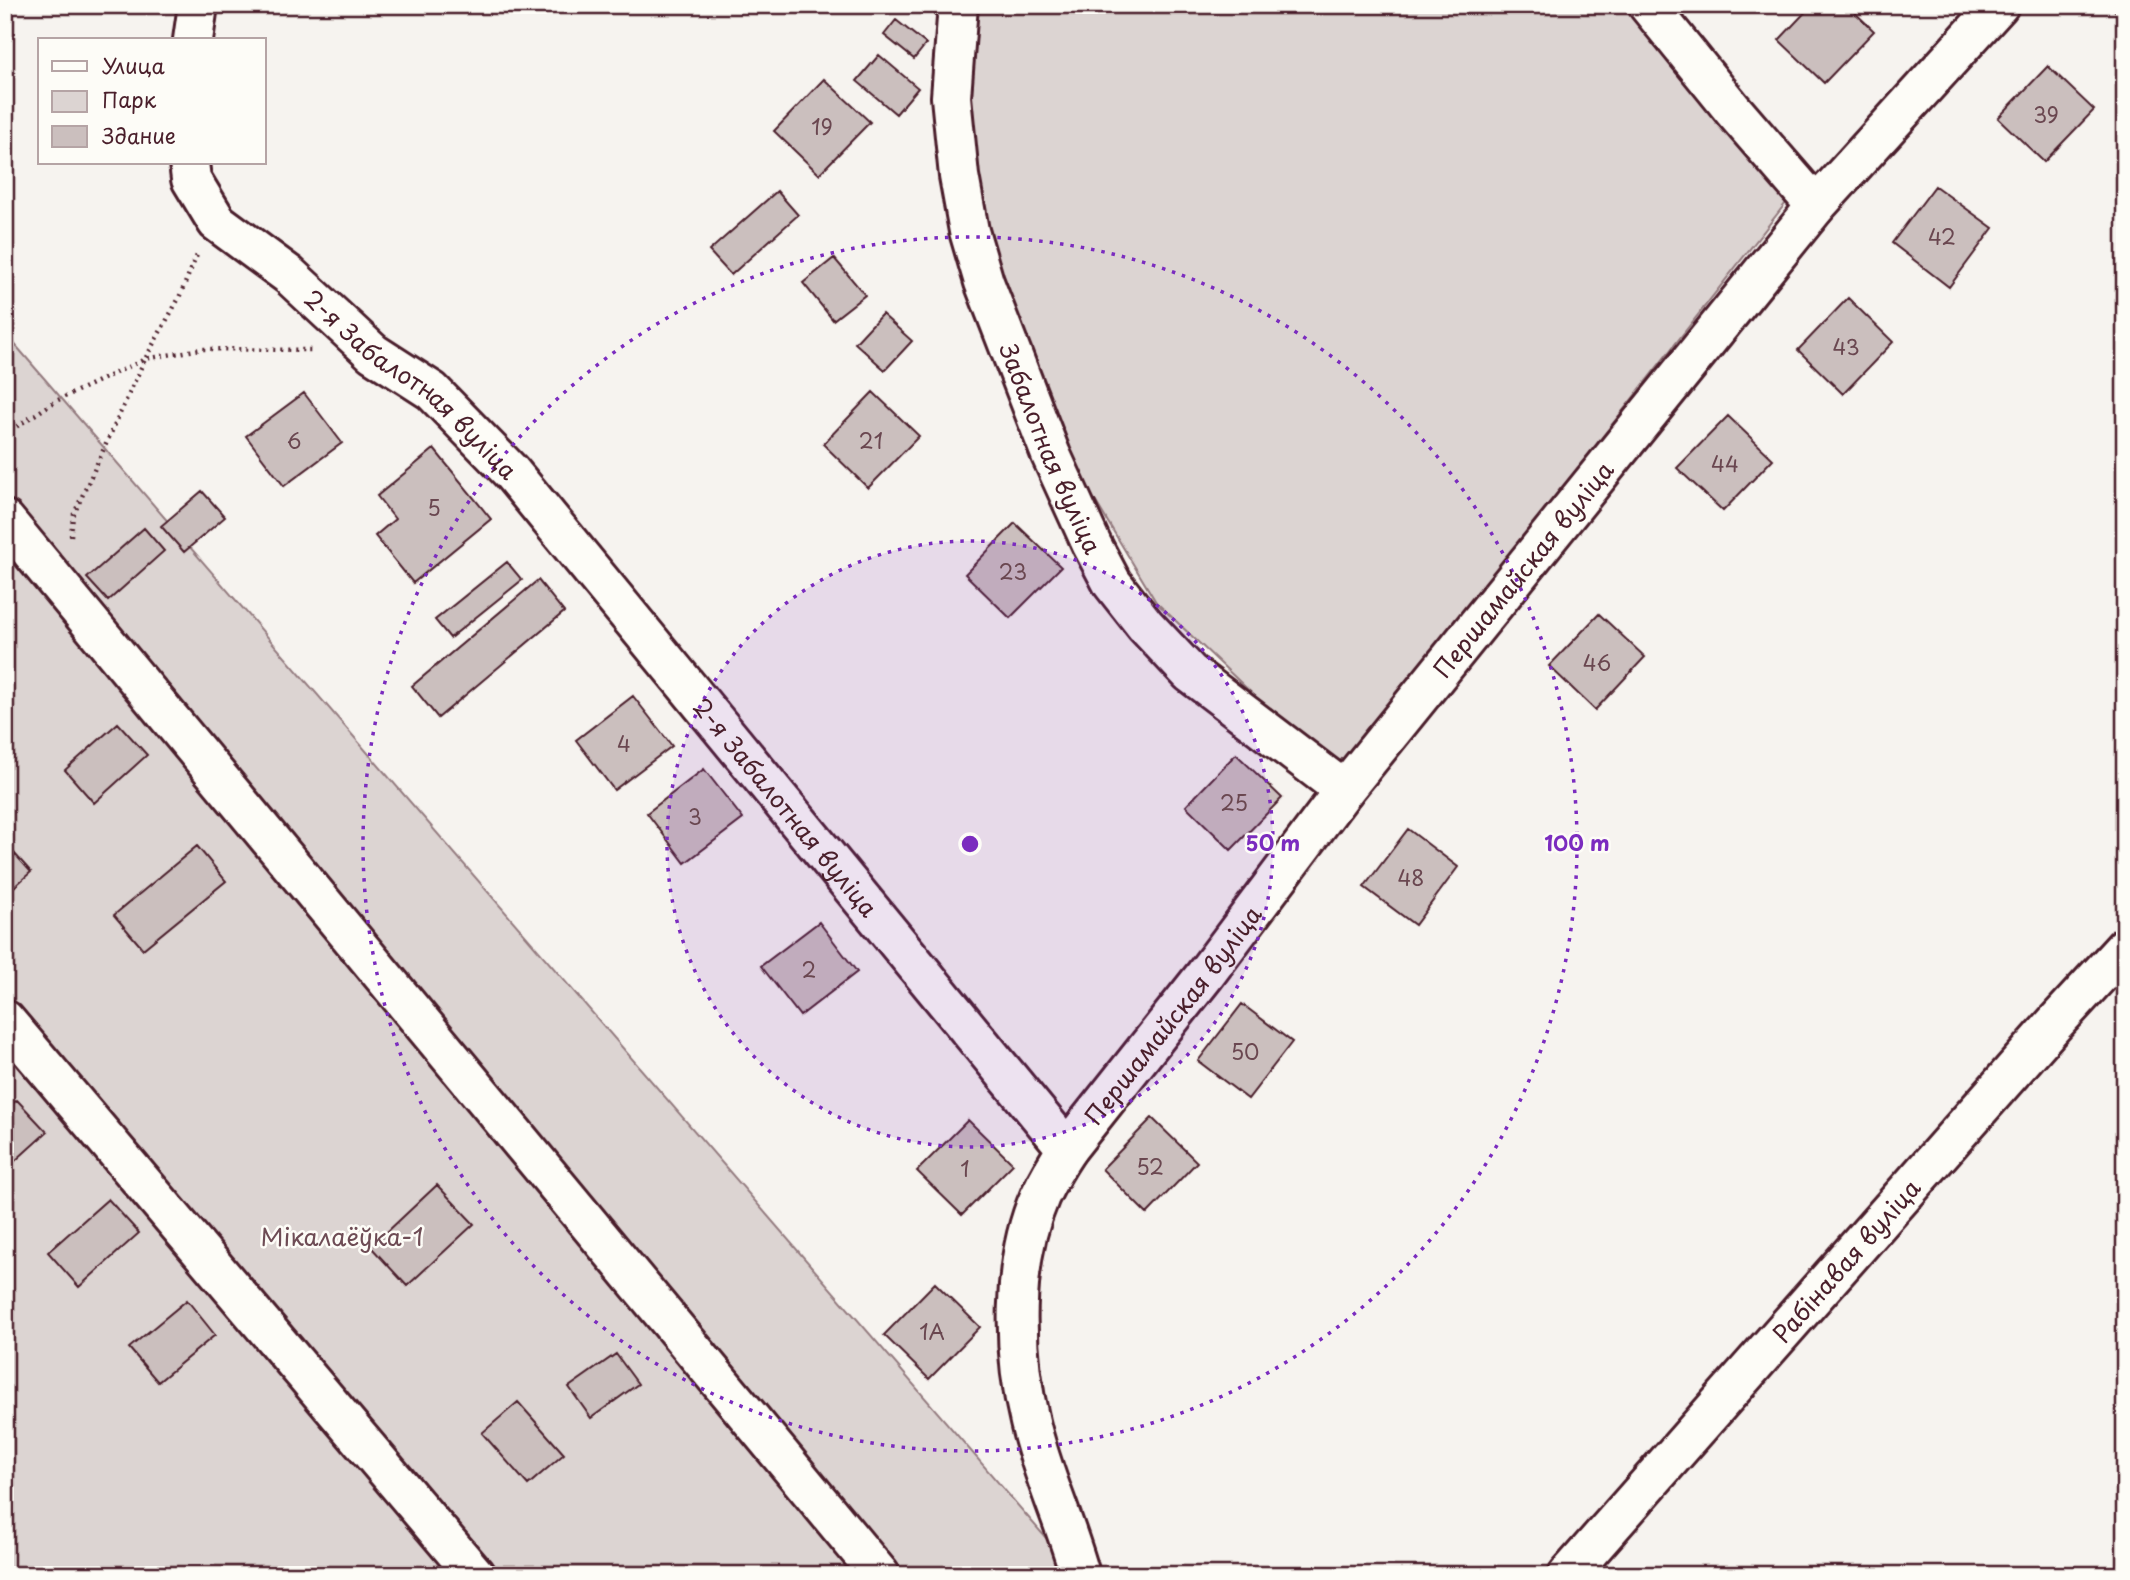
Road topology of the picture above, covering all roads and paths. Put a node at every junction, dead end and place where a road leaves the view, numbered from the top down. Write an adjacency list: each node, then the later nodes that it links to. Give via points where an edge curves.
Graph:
1 (198, 5): 5 (street)
2 (958, 5): 14 (street, Забалотная вуліца, via 951,97 969,231 1051,455 1092,545 1120,594 1190,673)
3 (1648, 5): 7 (street)
4 (1999, 5): 7 (street, Першамайская вуліца)
5 (193, 38)
6 (188, 164): 8 (street, 2-я Забалотная вуліца, via 191,179)
7 (1816, 205): 14 (street, Першамайская вуліца)
8 (217, 222): 9 (street, 2-я Забалотная вуліца, via 289,275); 10 (path)
9 (373, 353): 10 (path, via 201,349); 17 (street, 2-я Забалотная вуліца, via 432,391 511,472)
10 (145, 359): 11 (path, via 56,401); 13 (path, via 73,516)
11 (5, 434)
12 (5, 520): 13 (street)
13 (65, 593): 19 (street)
14 (1345, 790): 17 (street, Першамайская вуліца)
15 (2125, 947): 21 (street, Рабінавая вуліца)
16 (5, 1020): 18 (street)
17 (1067, 1149): 20 (street, via 1040,1198 1030,1229 1022,1263 1018,1335 1029,1421)
18 (475, 1575)
19 (880, 1575)
20 (1080, 1575)
21 (1568, 1575)

